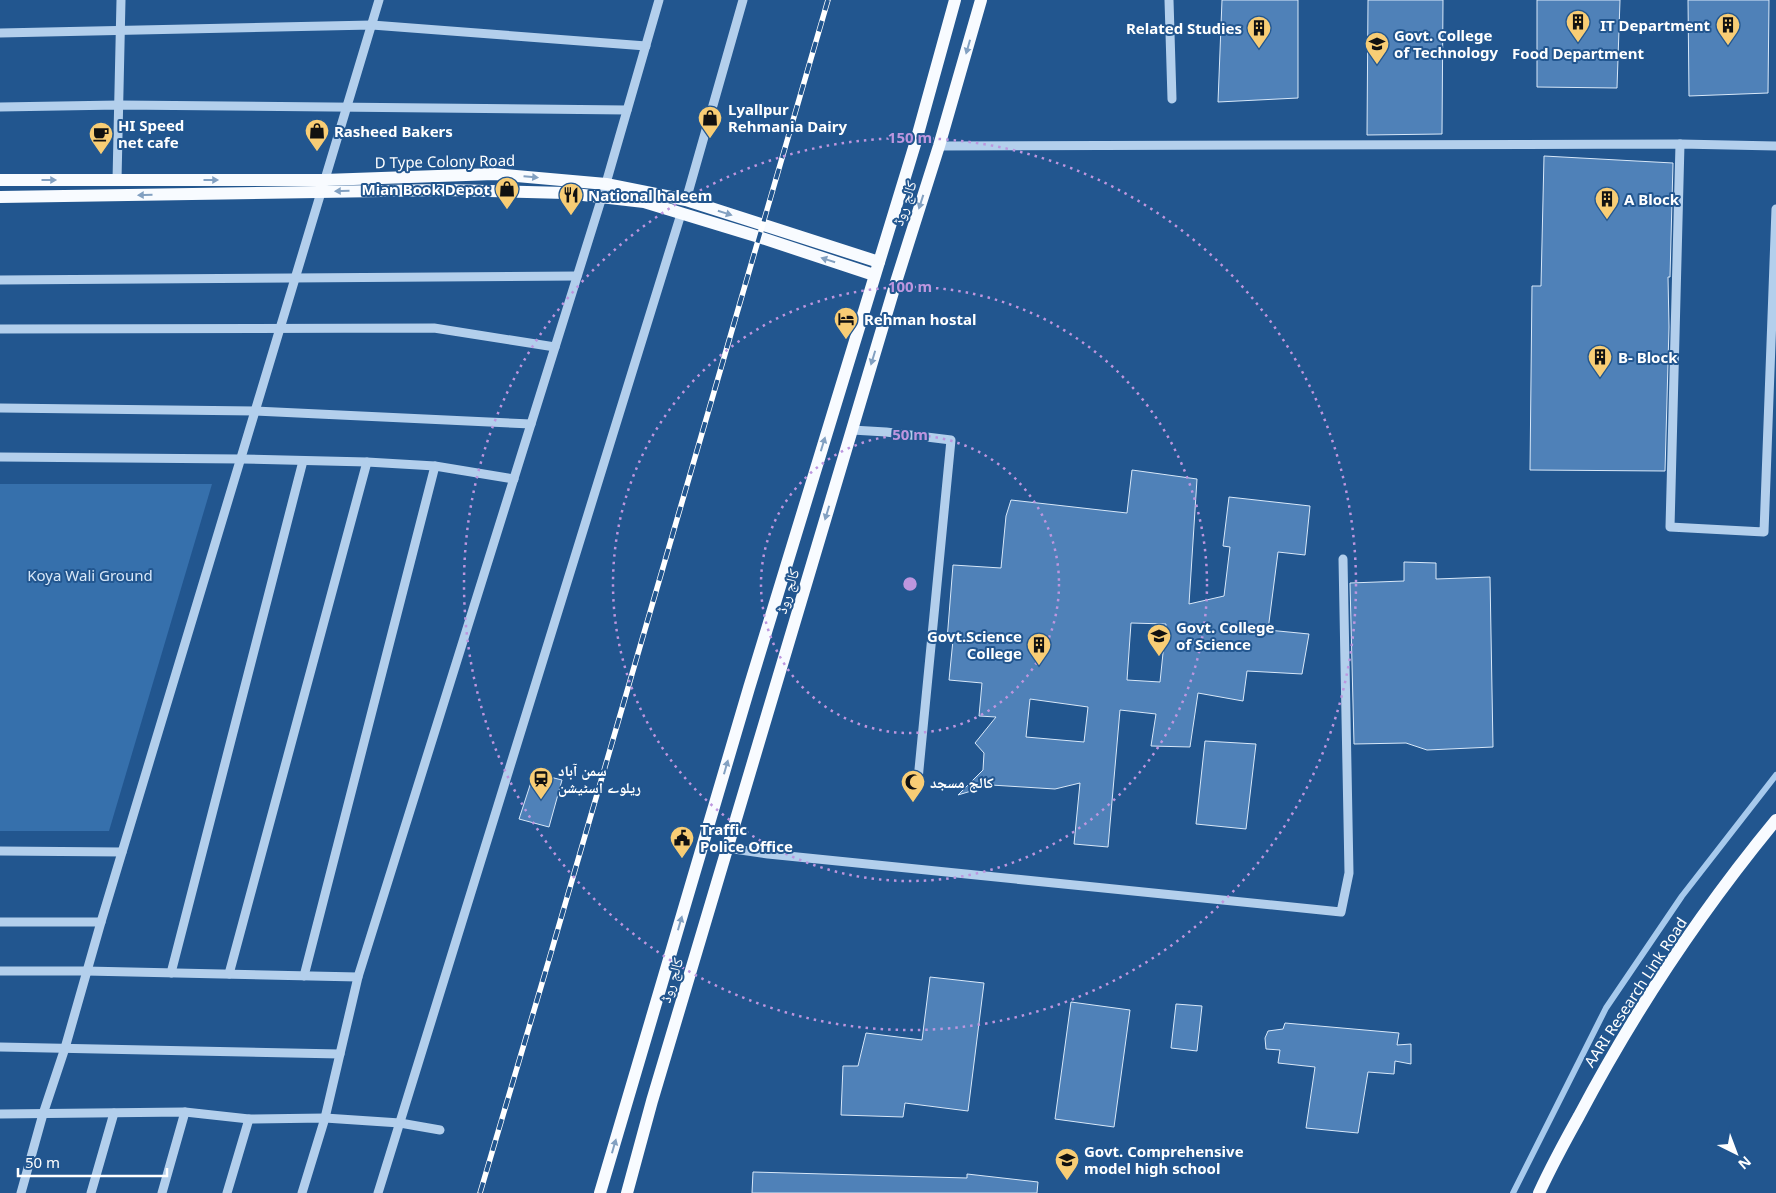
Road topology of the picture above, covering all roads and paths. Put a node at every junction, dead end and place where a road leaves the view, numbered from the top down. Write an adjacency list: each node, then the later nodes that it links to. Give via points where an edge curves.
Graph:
1 (121, 0): 9 (street)
2 (380, 0): 8 (street)
3 (659, 0): 11 (street)
4 (743, 0): 26 (street)
5 (955, 0): 29 (main road, کالج روڈ)
6 (982, 0): 18 (main road, کالج روڈ, one-way to 18)
7 (1169, 0): 12 (street)
8 (372, 25): 9 (street); 11 (street); 14 (street)
9 (121, 30): 10 (street); 13 (street)
10 (0, 33)
11 (646, 46): 16 (street)
12 (1172, 98)
13 (119, 105): 14 (street); 15 (street); 21 (street)
14 (348, 106): 16 (street); 23 (street)
15 (0, 107)
16 (627, 110): 22 (street)
17 (1680, 144): 18 (street); 19 (street); 27 (street, via 1670,527 1764,532)
18 (939, 146): 40 (main road, کالج روڈ, one-way to 40)
19 (1776, 146)
20 (0, 180): 21 (main road, D Type Colony Road, one-way to 21)
21 (117, 180): 23 (main road, D Type Colony Road, one-way to 23)
22 (606, 184): 23 (main road, D Type Colony Road, one-way to 22, via 494,174); 25 (street); 26 (main road, D Type Colony Road)
23 (324, 186): 24 (main road, D Type Colony Road, one-way to 24); 25 (main road, D Type Colony Road, one-way to 23, via 566,193); 32 (street)
24 (0, 197)
25 (602, 197): 28 (main road, D Type Colony Road, via 644,202); 31 (street)
26 (686, 200): 29 (main road, D Type Colony Road, one-way to 29)
27 (1776, 209)
28 (681, 214): 30 (main road, D Type Colony Road, one-way to 28); 70 (street)
29 (879, 262): 30 (main road, کالج روڈ)
30 (874, 275): 78 (main road, کالج روڈ, one-way to 30)
31 (577, 276): 32 (street); 36 (street)
32 (295, 278): 33 (street); 35 (street)
33 (0, 280)
34 (0, 329): 35 (street)
35 (280, 330): 36 (street, via 434,328); 38 (street)
36 (555, 347): 39 (street)
37 (0, 408): 38 (street)
38 (256, 411): 39 (street); 42 (street)
39 (531, 424): 46 (street)
40 (852, 430): 48 (street, via 951,440); 50 (main road, کالج روڈ, one-way to 50)
41 (0, 457): 42 (street)
42 (241, 459): 43 (street); 52 (street)
43 (303, 461): 44 (street); 57 (street)
44 (367, 462): 45 (street); 58 (street)
45 (434, 466): 46 (street); 59 (street)
46 (514, 479): 60 (street)
47 (1343, 559): 50 (street, via 1349,873 1341,912)
48 (917, 790)
49 (1776, 820): 80 (main road, AARI Research Link Road, via 1662,975 1604,1069)
50 (728, 848): 79 (main road, کالج روڈ)
51 (0, 851): 52 (street)
52 (122, 852): 54 (street)
53 (0, 922): 54 (street)
54 (101, 922): 56 (street)
55 (0, 971): 56 (street)
56 (86, 971): 57 (street); 62 (street)
57 (171, 973): 58 (street)
58 (229, 974): 59 (street)
59 (304, 976): 60 (street)
60 (358, 977): 63 (street)
61 (0, 1047): 62 (street)
62 (65, 1048): 63 (street); 67 (street)
63 (340, 1054): 68 (street)
64 (185, 1112): 65 (street); 69 (street); 74 (street)
65 (114, 1113): 67 (street); 73 (street)
66 (0, 1114): 67 (street)
67 (43, 1114): 72 (street)
68 (325, 1118): 69 (street); 70 (street); 76 (street)
69 (249, 1119): 75 (street)
70 (400, 1123): 71 (street); 77 (street)
71 (440, 1130)
72 (21, 1193)
73 (91, 1193)
74 (162, 1193)
75 (227, 1193)
76 (302, 1193)
77 (378, 1193)
78 (600, 1193)
79 (626, 1193)
80 (1539, 1193)

